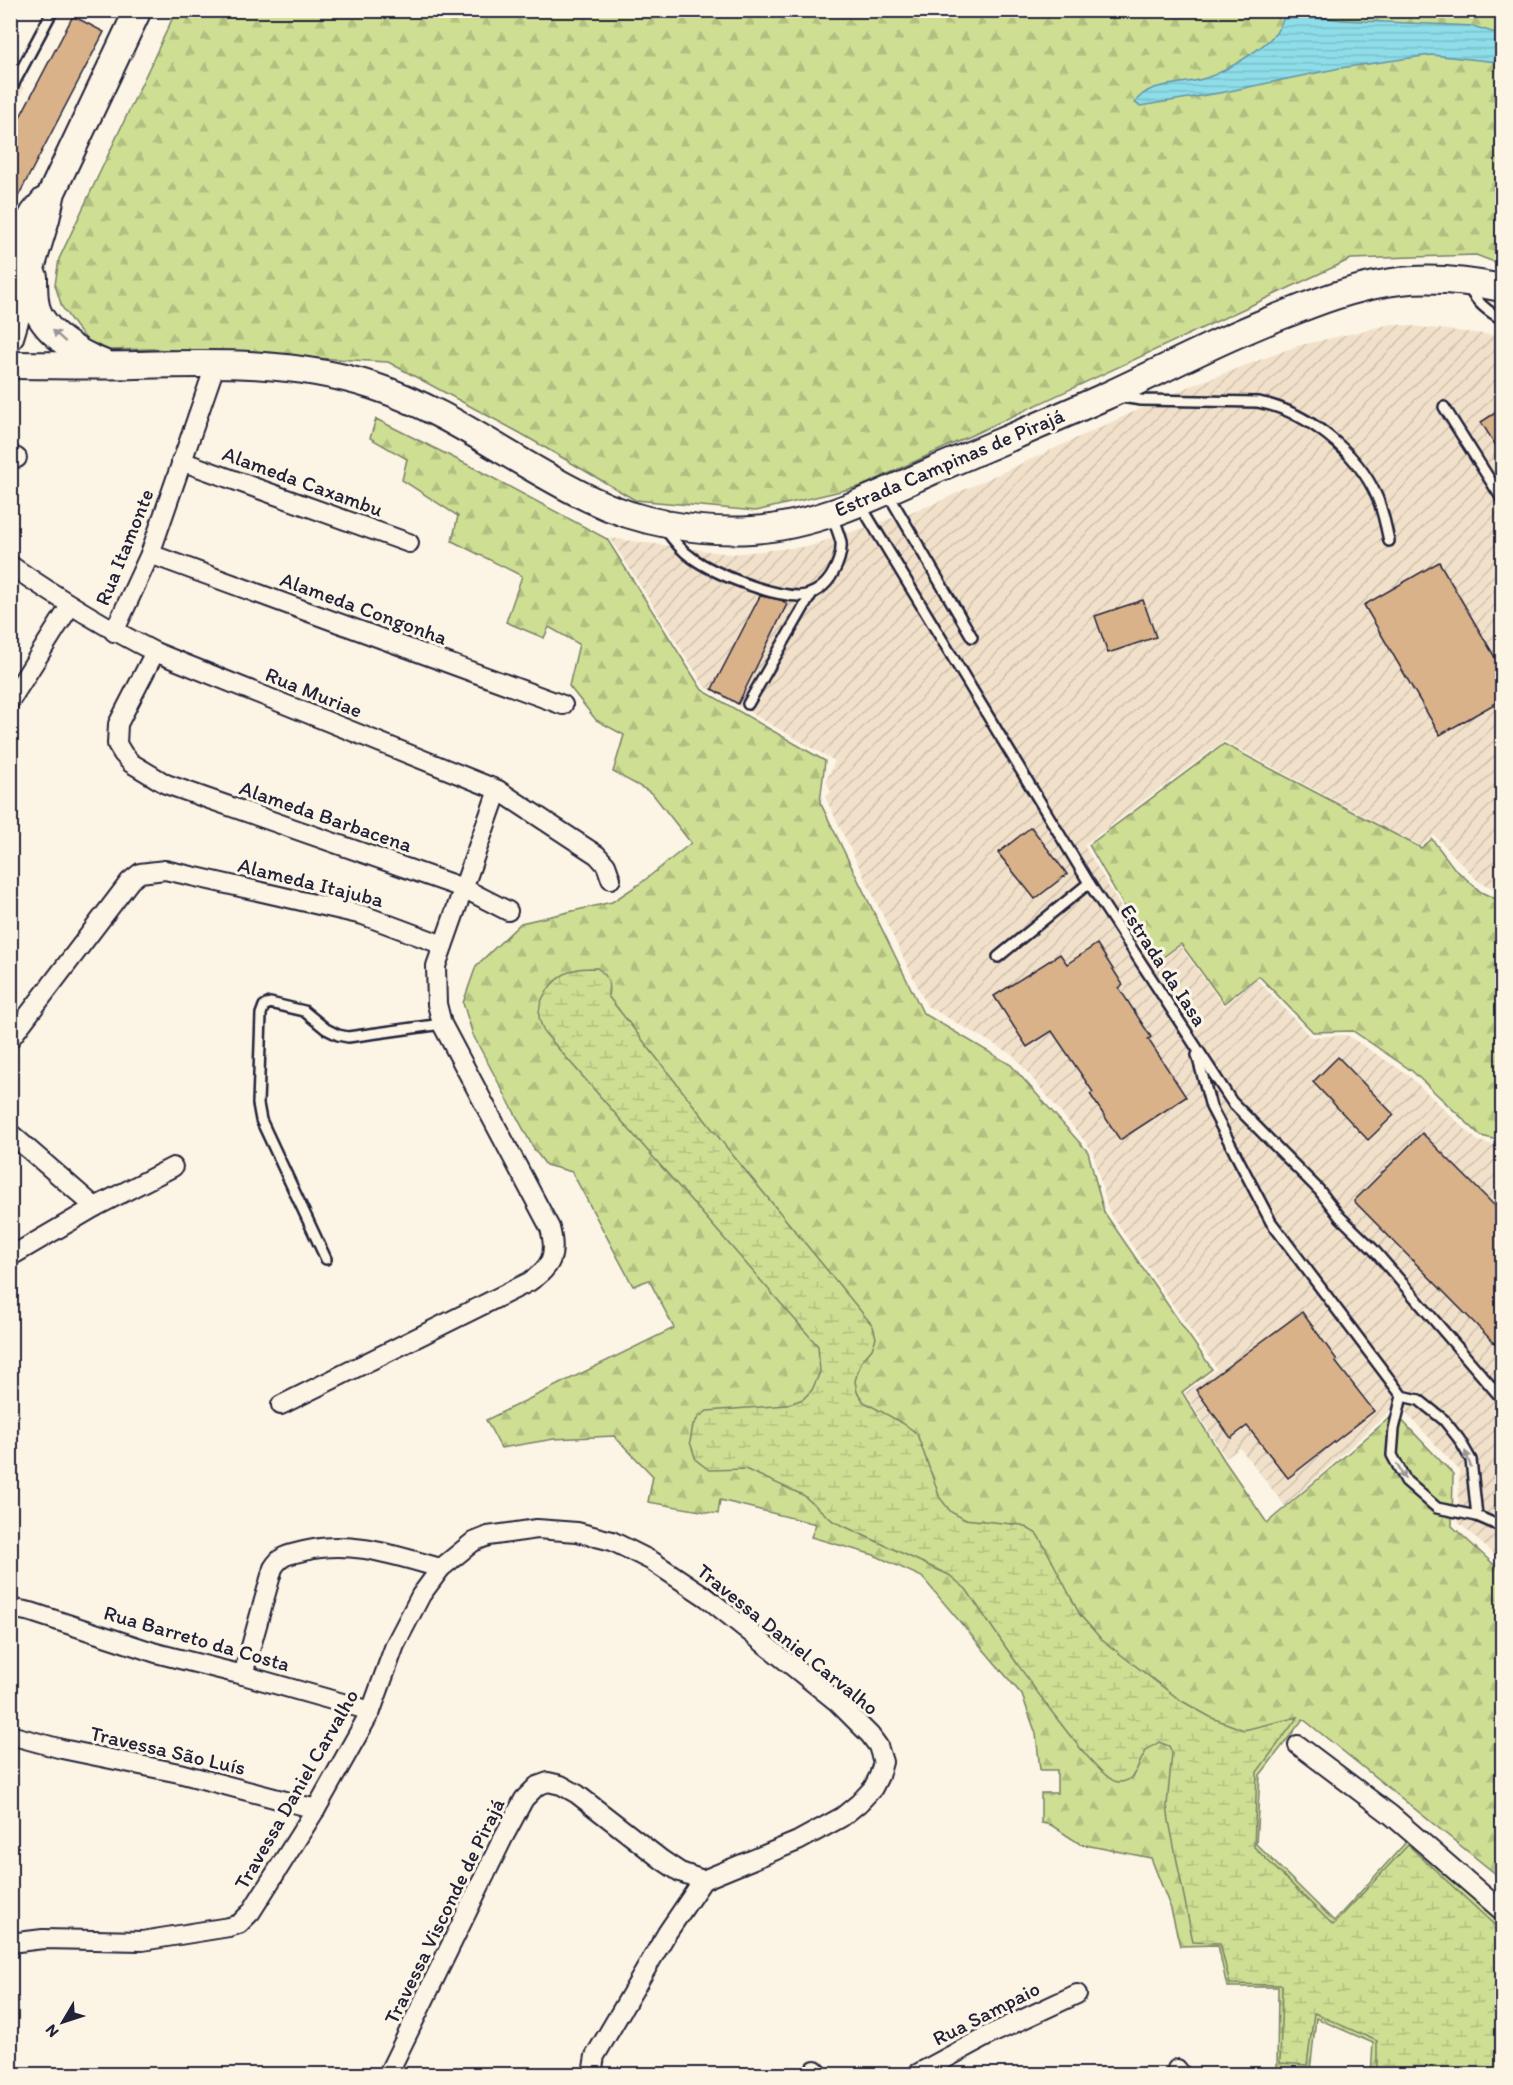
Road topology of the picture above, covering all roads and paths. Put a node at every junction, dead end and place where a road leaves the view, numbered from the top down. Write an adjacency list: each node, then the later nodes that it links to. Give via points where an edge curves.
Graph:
1 (52, 10): 3 (lane)
2 (138, 10): 4 (main road)
3 (10, 91)
4 (52, 192): 5 (main road); 6 (main road, via 34,213)
5 (37, 250): 10 (main road); 13 (main road, one-way to 5, via 71,347 40,315 34,288)
6 (10, 254)
7 (1466, 281): 8 (main road, Estrada Campinas de Pirajá); 9 (lane, via 1487,311); 14 (main road, Estrada Campinas de Pirajá, via 1398,281 1320,300 1249,328)
8 (1503, 288)
9 (1503, 319)
10 (10, 337)
11 (216, 363): 13 (main road, Estrada Campinas de Pirajá); 16 (street, Rua Itamonte); 21 (main road, Estrada Campinas de Pirajá, via 311,370 377,387 436,412 593,501)
12 (10, 365): 13 (main road, Estrada Campinas de Pirajá)
13 (109, 365)
14 (1106, 396): 17 (main road, Estrada Campinas de Pirajá); 22 (lane, via 1258,402 1294,413 1328,436 1365,476 1380,506)
15 (1444, 407): 18 (lane)
16 (181, 461): 23 (street, Alameda Caxambu); 24 (street, Rua Itamonte)
17 (887, 491): 19 (main road, Estrada Campinas de Pirajá); 29 (lane)
18 (1503, 499)
19 (860, 504): 20 (main road, Estrada Campinas de Pirajá); 36 (lane, Estrada da Iasa)
20 (831, 513): 21 (main road, Estrada Campinas de Pirajá, via 752,530); 26 (lane, via 841,553 831,577)
21 (661, 523): 26 (lane, via 689,556 720,574 775,592 800,596)
22 (1389, 541)
23 (409, 543)
24 (150, 554): 28 (street, Rua Itamonte); 33 (street, Alameda Congonha)
25 (10, 565): 27 (street, Rua Itamonte)
26 (812, 593): 32 (lane)
27 (70, 606): 28 (street, Rua Itamonte); 31 (street)
28 (114, 632): 30 (street, Rua Muriae)
29 (972, 637)
30 (155, 652): 34 (street, Rua Muriae); 37 (street, Alameda Barbacena, via 118,724 117,744 131,762 166,784)
31 (10, 701)
32 (748, 704)
33 (563, 705)
34 (498, 790): 35 (street, Rua Muriae, via 592,851 606,865); 37 (street)
35 (611, 879)
36 (1089, 883): 40 (lane); 43 (lane, Estrada da Iasa)
37 (463, 888): 38 (street, Alameda Barbacena); 39 (street)
38 (508, 911)
39 (443, 945): 41 (street, via 436,966); 42 (street, Alameda Itajuba, via 363,915 165,870 140,873)
40 (998, 957)
41 (442, 1024): 48 (lane, via 348,1037 326,1029 304,1011 275,1003 263,1009 258,1104 261,1120); 51 (street, via 550,1228 554,1243 548,1268 529,1282)
42 (10, 1039)
43 (1194, 1044): 49 (lane, via 1211,1107 1271,1222); 50 (lane, Estrada da Iasa, via 1232,1102 1319,1190)
44 (10, 1133): 46 (street)
45 (173, 1167): 46 (street)
46 (95, 1207): 47 (street)
47 (10, 1254)
48 (326, 1259)
49 (1402, 1396): 52 (lane, one-way to 49, via 1471,1460 1459,1439 1444,1420 1419,1400); 52 (lane, one-way to 52, via 1392,1455 1406,1481 1437,1508)
50 (1503, 1399)
51 (281, 1405)
52 (1476, 1516): 53 (lane)
53 (1503, 1527)
54 (441, 1568): 56 (street, via 369,1548 321,1546 282,1556 273,1568); 57 (street, Travessa Daniel Carvalho, via 421,1595 395,1645); 61 (street, Travessa Daniel Carvalho, via 473,1542 488,1536 537,1529 577,1532 612,1541 652,1561 706,1597 837,1702 870,1735 883,1762 873,1788 859,1803 821,1830)
55 (10, 1608): 56 (street, Rua Barreto da Costa)
56 (243, 1675): 57 (street, Rua Barreto da Costa)
57 (371, 1711): 60 (street, Travessa Daniel Carvalho)
58 (10, 1735): 60 (street, Travessa São Luís, via 180,1773)
59 (1298, 1745): 62 (street, via 1391,1815)
60 (315, 1809): 63 (street, Travessa Daniel Carvalho, via 251,1912 239,1924 142,1941 44,1939)
61 (703, 1880): 65 (street, Travessa Visconde de Pirajá, via 662,1860 577,1794 548,1782 537,1786 525,1799 504,1838); 66 (street, via 595,2056)
62 (1503, 1911)
63 (10, 1943)
64 (1077, 1994): 67 (street, Rua Sampaio)
65 (388, 2074)
66 (592, 2074)
67 (916, 2074)

